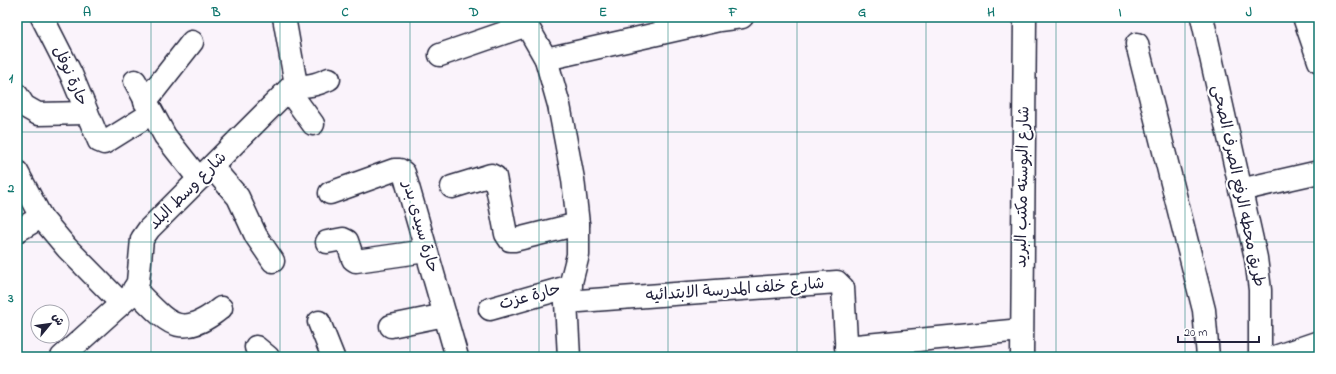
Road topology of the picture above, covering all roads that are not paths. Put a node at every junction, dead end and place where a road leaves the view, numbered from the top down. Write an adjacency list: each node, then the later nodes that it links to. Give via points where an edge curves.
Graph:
1 (42, 17): 19 (street, حارة نوفل, via 71,74)
2 (284, 17): 16 (street, via 295,79)
3 (742, 17): 7 (street)
4 (1025, 17): 40 (street, شارع البوسته مكتب البريد)
5 (1202, 17): 25 (street, طريق محطه الرفع الصرف الصحى)
6 (1304, 17): 13 (street)
7 (719, 18): 12 (street)
8 (524, 21): 11 (street); 12 (street)
9 (192, 42): 18 (street)
10 (1137, 44): 48 (street, via 1204,310)
11 (440, 55)
12 (546, 59): 28 (street, via 559,105 573,179)
13 (1319, 61)
14 (329, 79): 16 (street, via 306,87)
15 (135, 81): 18 (street)
16 (291, 88): 20 (street); 23 (street, شارع وسط البلد)
17 (17, 95): 19 (street, حارة نوفل, via 30,112)
18 (148, 108): 19 (street, حارة نوفل, via 104,143 98,140); 23 (street, via 173,148)
19 (87, 114)
20 (313, 124)
21 (17, 172): 27 (street)
22 (1319, 172): 25 (street)
23 (206, 173): 32 (street, via 238,197 256,236); 34 (street, شارع وسط البلد, via 142,239 138,282)
24 (452, 187): 28 (street, via 491,175 495,177 506,234 510,240)
25 (1240, 190): 49 (street, طريق محطه الرفع الصرف الصحى, via 1256,258 1260,290)
26 (330, 194): 31 (street, حارة سيدى بدر, via 394,170 402,171 406,176)
27 (41, 217): 29 (street); 34 (street, via 68,248)
28 (578, 224): 33 (street, via 578,255)
29 (17, 231)
30 (327, 242): 31 (street, via 343,239 347,241 356,261)
31 (426, 251): 37 (street, حارة سيدى بدر)
32 (273, 261)
33 (569, 294): 36 (street, حارة عزت); 42 (street, شارع خلف المدرسة الابتدائيه, via 837,282 843,288); 46 (street)
34 (128, 296): 35 (street, via 178,326 205,320); 44 (street, شارع وسط البلد)
35 (221, 308)
36 (490, 308)
37 (445, 315): 39 (street); 45 (street, حارة سيدى بدر)
38 (319, 322): 43 (street)
39 (390, 326)
40 (1021, 330): 42 (street); 47 (street, شارع البوسته مكتب البريد)
41 (1319, 342): 50 (street)
42 (846, 352)
43 (326, 354)
44 (62, 357)
45 (457, 357)
46 (569, 357)
47 (1022, 357)
48 (1208, 357)
49 (1260, 357)
50 (1275, 357)

